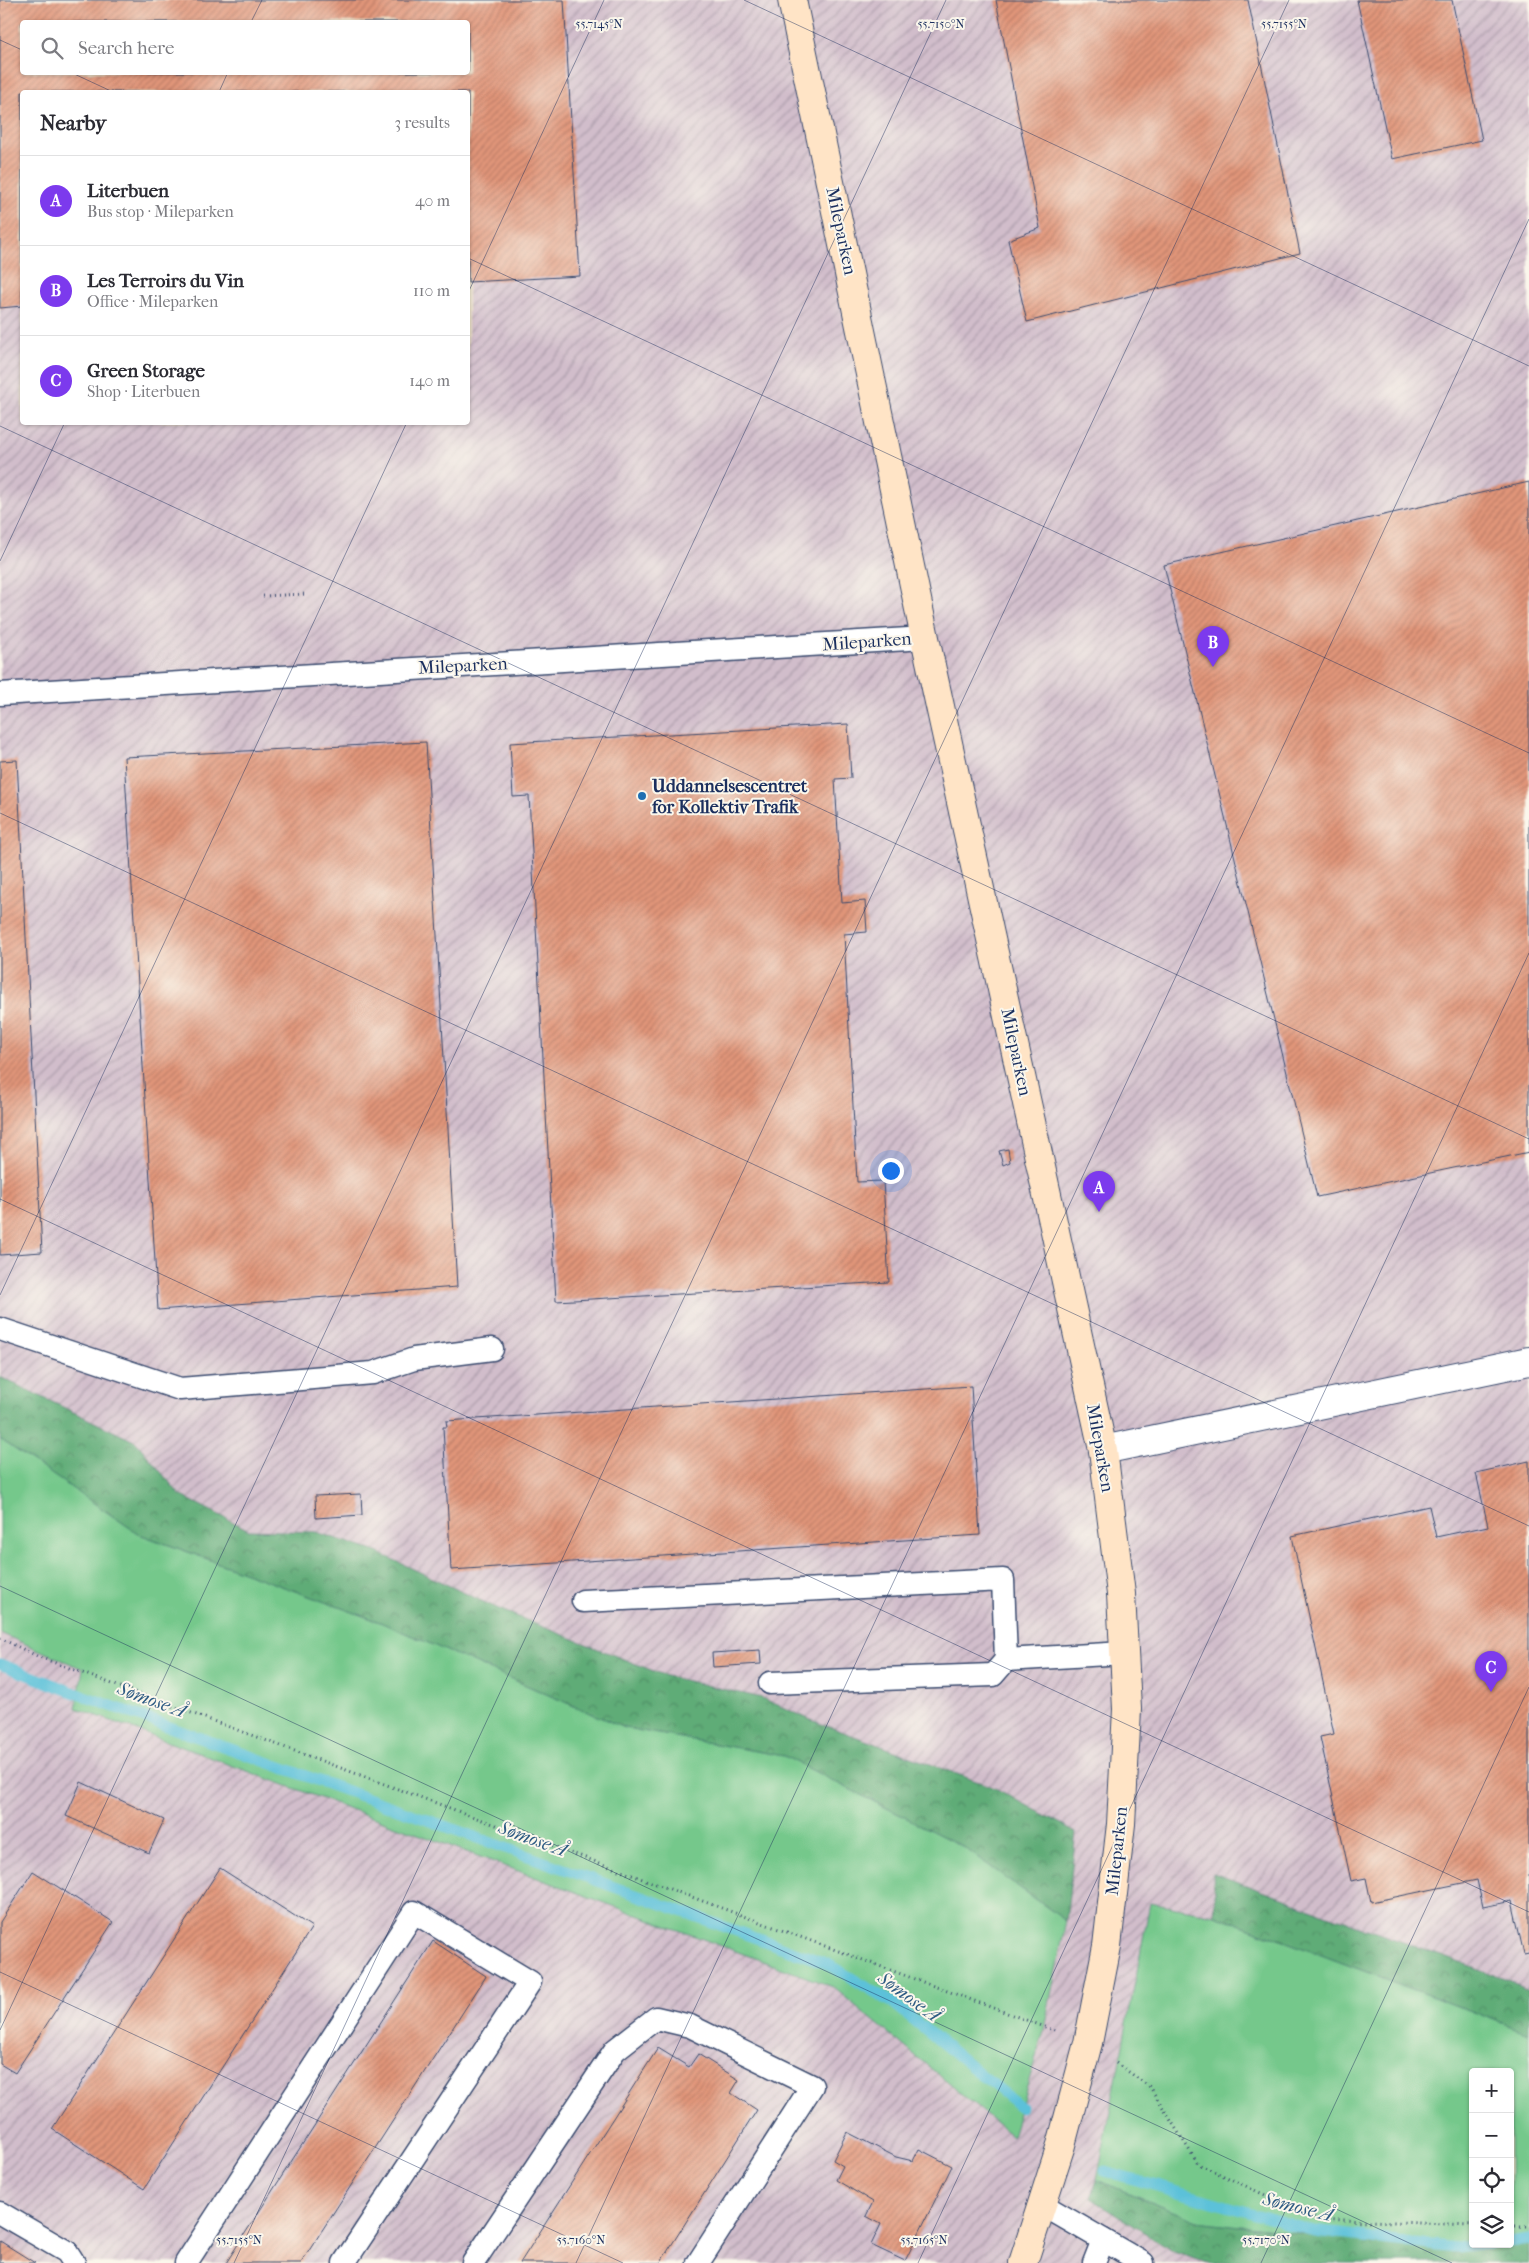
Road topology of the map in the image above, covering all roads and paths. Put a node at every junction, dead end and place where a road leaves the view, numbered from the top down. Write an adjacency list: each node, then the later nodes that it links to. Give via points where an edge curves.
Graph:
1 (792, 0): 4 (street, Mileparken)
2 (306, 594): 3 (path)
3 (263, 596)
4 (926, 638): 5 (lane, Mileparken); 9 (street, Mileparken)
5 (0, 694)
6 (0, 1329): 7 (lane, via 180,1389 374,1373 414,1359)
7 (492, 1349)
8 (1529, 1360): 9 (street)
9 (1103, 1450): 12 (street, Mileparken, via 1121,1594)
10 (584, 1601): 13 (lane, via 1003,1580)
11 (0, 1638): 15 (path, via 58,1664)
12 (1124, 1653): 13 (lane); 15 (street, Mileparken, via 1127,1709 1121,1824 1107,1946)
13 (1006, 1660): 14 (lane, via 993,1675)
14 (770, 1683)
15 (1088, 2043): 16 (street, Mileparken); 18 (path, via 1150,2087 1198,2164 1317,2219)
16 (1043, 2205): 21 (lane); 27 (street, Mileparken)
17 (0, 2213): 22 (lane, via 67,2252)
18 (1469, 2225)
19 (1514, 2226): 20 (path)
20 (1529, 2226)
21 (1104, 2240): 28 (lane); 29 (lane)
22 (74, 2263)
23 (186, 2263): 24 (lane, via 414,1912 530,1982)
24 (344, 2263)
25 (473, 2263): 26 (lane, via 615,2050 656,2018 690,2026 812,2086)
26 (698, 2263)
27 (1023, 2263)
28 (1094, 2263)
29 (1143, 2263)

